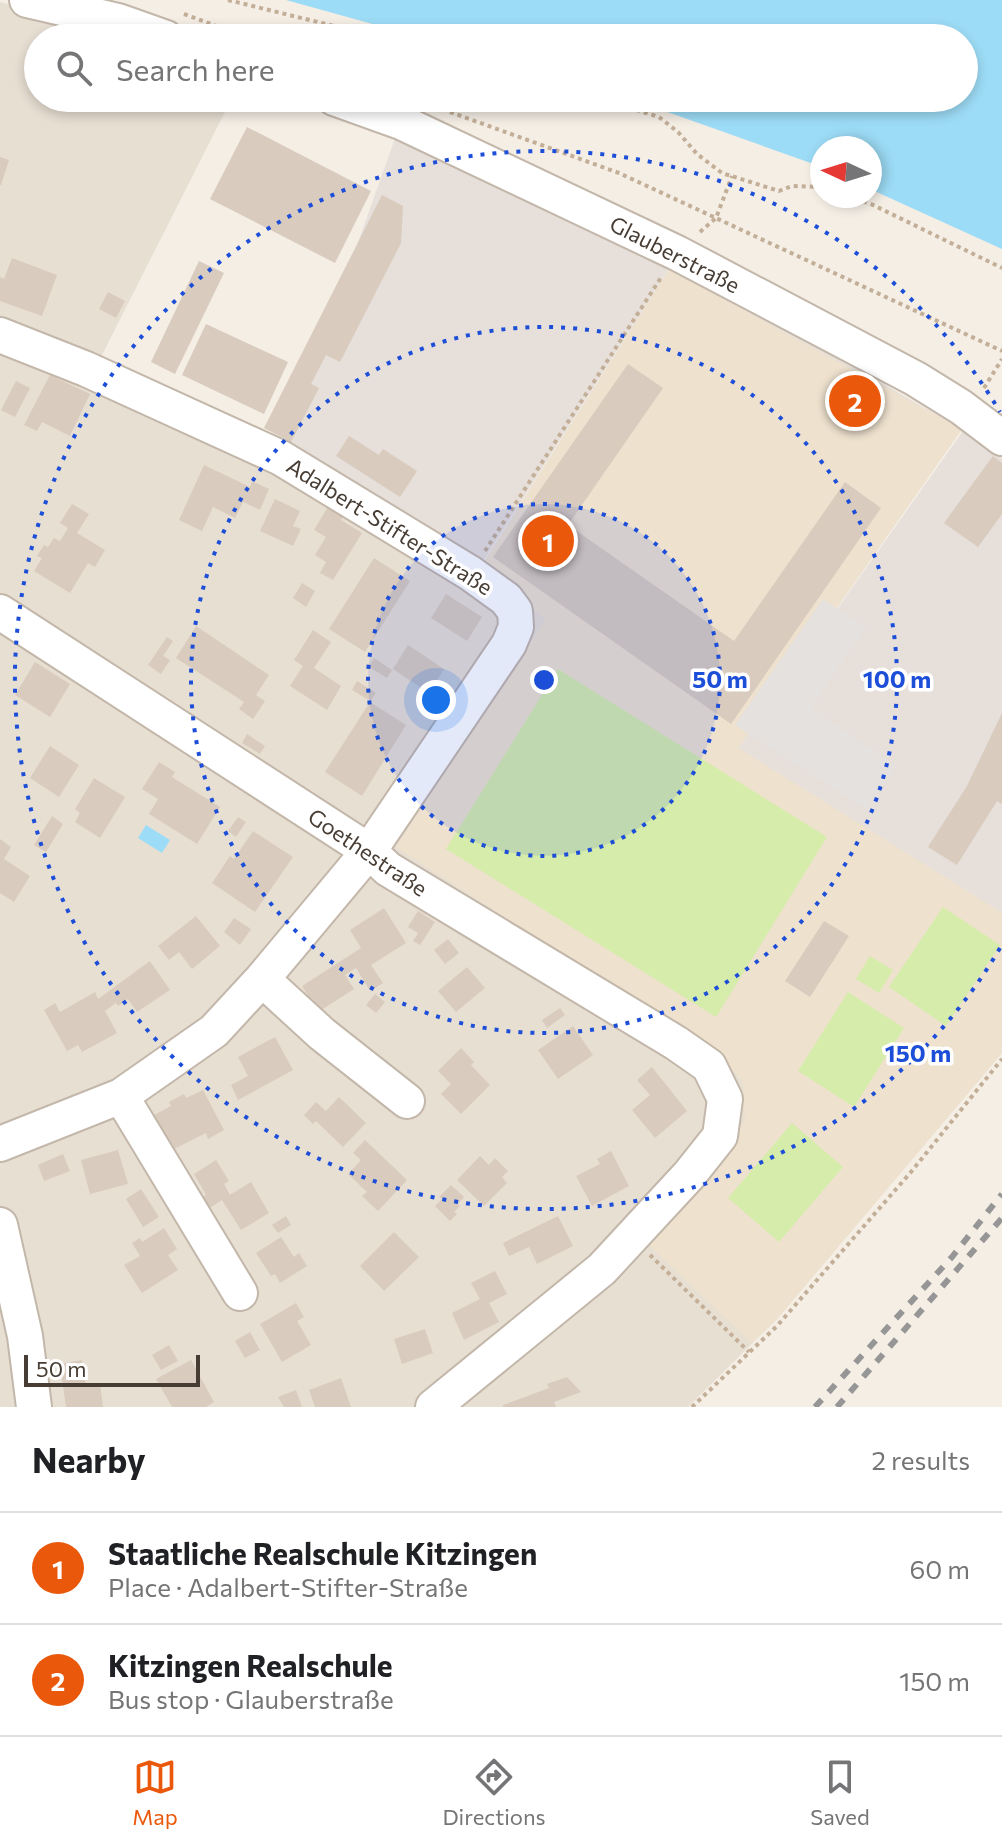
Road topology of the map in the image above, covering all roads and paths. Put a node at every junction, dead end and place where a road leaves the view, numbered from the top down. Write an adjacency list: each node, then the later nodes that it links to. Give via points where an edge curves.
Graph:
1 (27, 0): 3 (street, via 118,21)
2 (228, 0): 4 (path)
3 (170, 24)
4 (326, 24)
5 (373, 112): 12 (street, Glauberstraße)
6 (451, 112): 11 (path, via 619,173)
7 (643, 112): 8 (path, via 659,117 697,154)
8 (732, 176): 9 (path, via 779,191); 11 (path)
9 (810, 187)
10 (879, 208): 13 (path)
11 (716, 218): 12 (path); 15 (path)
12 (681, 256): 17 (street, Glauberstraße, via 916,379); 19 (path)
13 (1002, 268)
14 (0, 335): 19 (street, Adalbert-Stifter-Straße, via 281,458)
15 (1002, 351)
16 (1002, 359): 17 (path)
17 (969, 413): 18 (street, Glauberstraße)
18 (1002, 438)
19 (470, 573): 21 (street, Adalbert-Stifter-Straße, via 506,599 515,611 516,627)
20 (0, 612): 21 (street, Goethestraße)
21 (369, 851): 22 (street); 28 (street, Goethestraße, via 388,869 709,1066 725,1099 720,1136)
22 (262, 979): 24 (street, via 214,1031); 25 (street)
23 (1002, 1059): 30 (path, via 911,1172)
24 (121, 1096): 26 (street); 29 (street)
25 (407, 1101)
26 (0, 1144)
27 (0, 1225): 31 (street, via 25,1336)
28 (632, 1236): 30 (path); 32 (street, via 602,1269)
29 (240, 1293)
30 (749, 1352): 33 (path)
31 (34, 1407)
32 (433, 1407)
33 (692, 1407)

